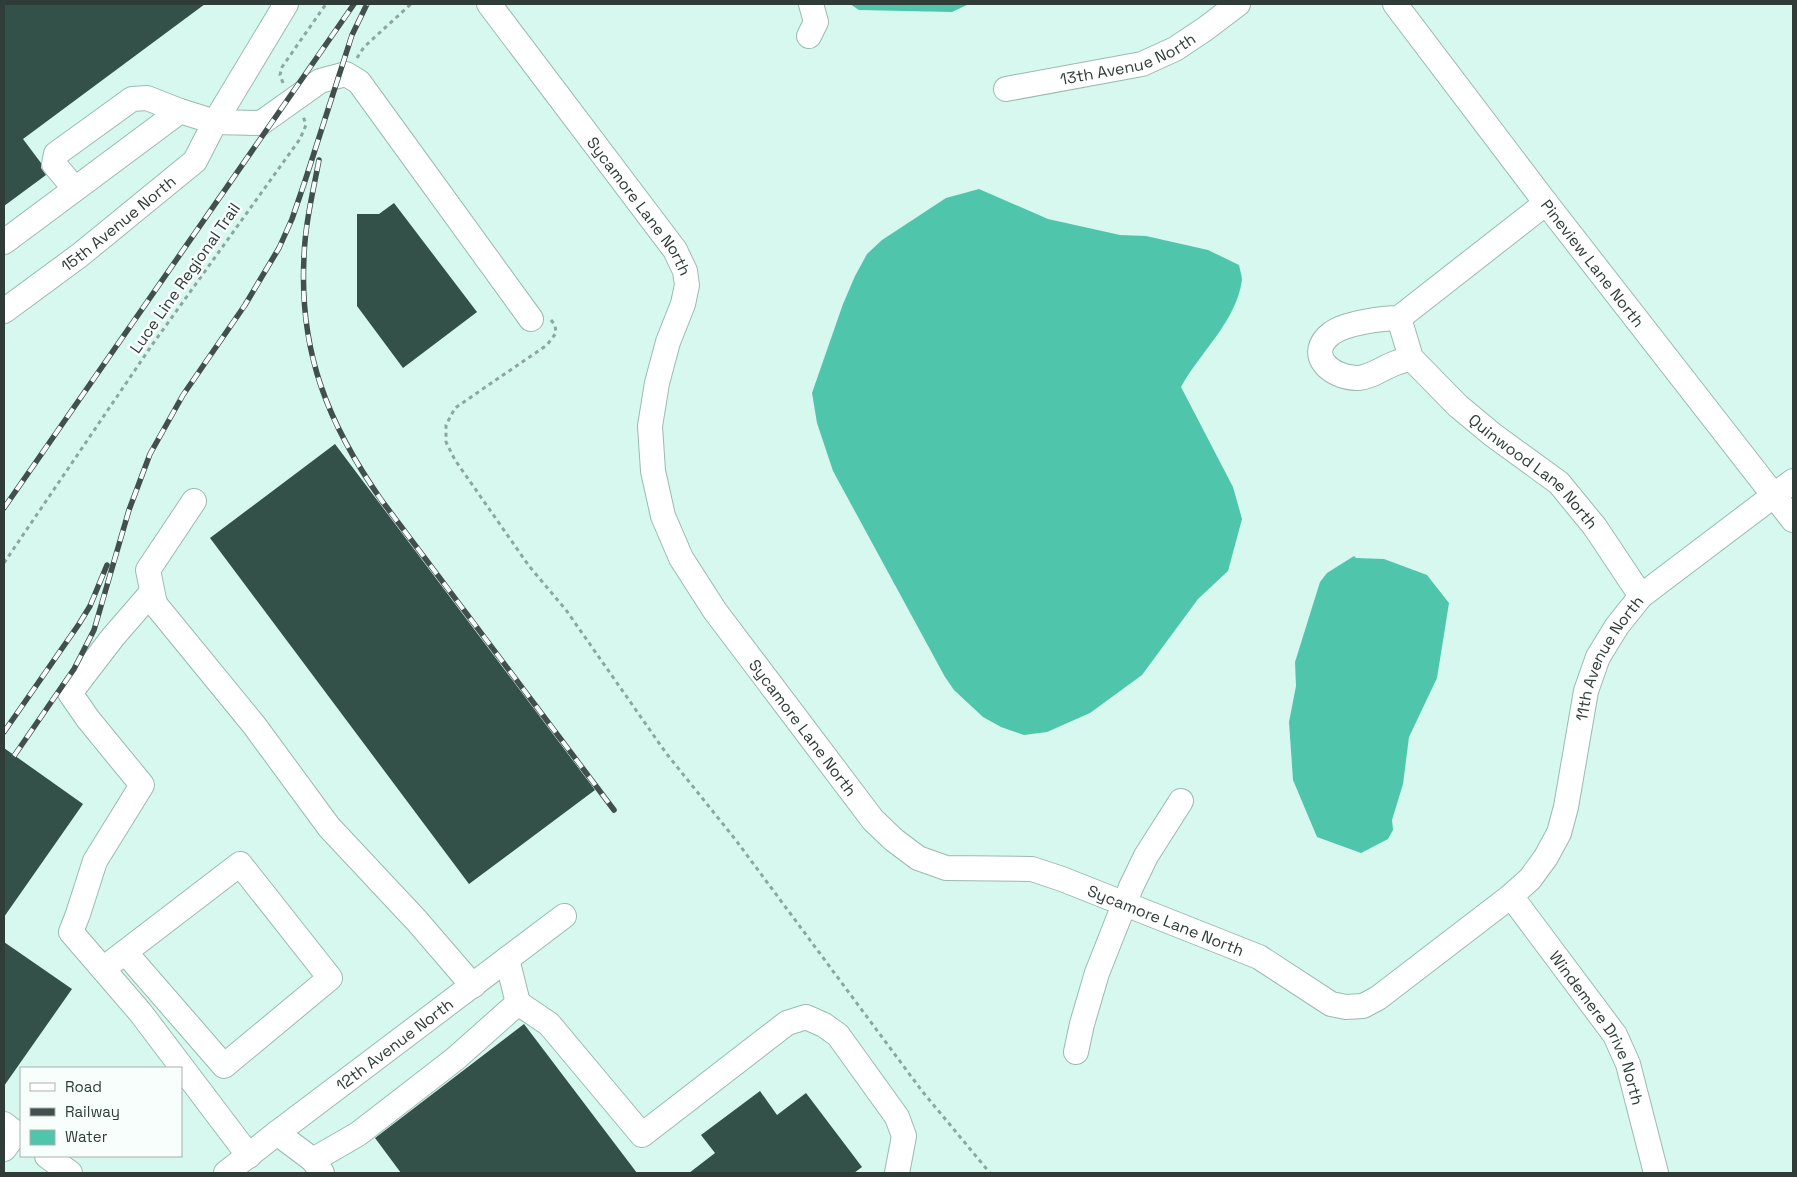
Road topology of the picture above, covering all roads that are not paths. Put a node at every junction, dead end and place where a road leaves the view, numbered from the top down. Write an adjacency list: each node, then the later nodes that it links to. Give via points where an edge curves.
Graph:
1 (286, 4): 9 (street, 15th Avenue North)
2 (489, 4): 25 (street, Sycamore Lane North, via 675,250 684,271 687,285 684,304 656,383 650,426 653,471 662,516 682,558 715,611 873,820 918,858 946,868 1032,869)
3 (811, 4): 6 (street, via 816,22)
4 (1238, 4): 7 (street, 13th Avenue North, via 1175,50 1142,64)
5 (1395, 4): 11 (street, Pineview Lane North)
6 (809, 36)
7 (1006, 89)
8 (180, 111): 9 (street); 10 (street); 10 (street, via 147,98 132,99 56,154 54,164)
9 (215, 122): 13 (street, 15th Avenue North, via 195,161 80,255); 15 (street, via 261,123 320,81 346,74 359,82)
10 (75, 189): 12 (street)
11 (1546, 203): 14 (street); 18 (street, Pineview Lane North)
12 (4, 242)
13 (4, 311)
14 (1399, 318): 16 (street, Quinwood Lane North); 16 (street, via 1342,328 1332,333 1323,343 1320,354 1323,365 1332,372 1358,378)
15 (531, 319)
16 (1411, 358): 22 (street, Quinwood Lane North, via 1465,412 1559,483 1595,527)
17 (1793, 481): 18 (street, 11th Avenue North)
18 (1774, 496): 20 (street, Pineview Lane North); 22 (street, 11th Avenue North)
19 (194, 501): 21 (street, via 148,570)
20 (1793, 520)
21 (152, 592): 29 (street, via 70,693 142,784 95,861 71,932); 30 (street, via 155,604 254,725 329,827)
22 (1641, 596): 24 (street, 11th Avenue North, via 1598,657 1586,691 1559,833 1536,871)
23 (1181, 801): 25 (street, via 1146,856)
24 (1511, 896): 25 (street, Sycamore Lane North, via 1378,998 1363,1006 1346,1008 1331,1004 1259,958); 44 (street, Windemere Drive North, via 1616,1035 1628,1064)
25 (1125, 903): 34 (street, via 1097,973)
26 (564, 916): 28 (street, 12th Avenue North)
27 (125, 952): 29 (street); 32 (street); 32 (street, via 240,864 330,978 224,1066)
28 (507, 959): 30 (street, 12th Avenue North); 31 (street)
29 (103, 969): 33 (street)
30 (472, 986): 37 (street, 12th Avenue North)
31 (518, 1003): 40 (street, via 455,1059); 43 (street, via 548,1024 642,1135 788,1023 806,1017 824,1025 838,1035 897,1117 904,1136)
32 (189, 1026): 33 (street)
33 (166, 1046): 35 (street)
34 (1076, 1052)
35 (182, 1067)
36 (182, 1067): 38 (street)
37 (277, 1132): 38 (street, 12th Avenue North); 40 (street)
38 (249, 1156): 42 (street, 12th Avenue North)
39 (48, 1157): 41 (street)
40 (318, 1167)
41 (70, 1173)
42 (226, 1173)
43 (897, 1173)
44 (1656, 1173)

